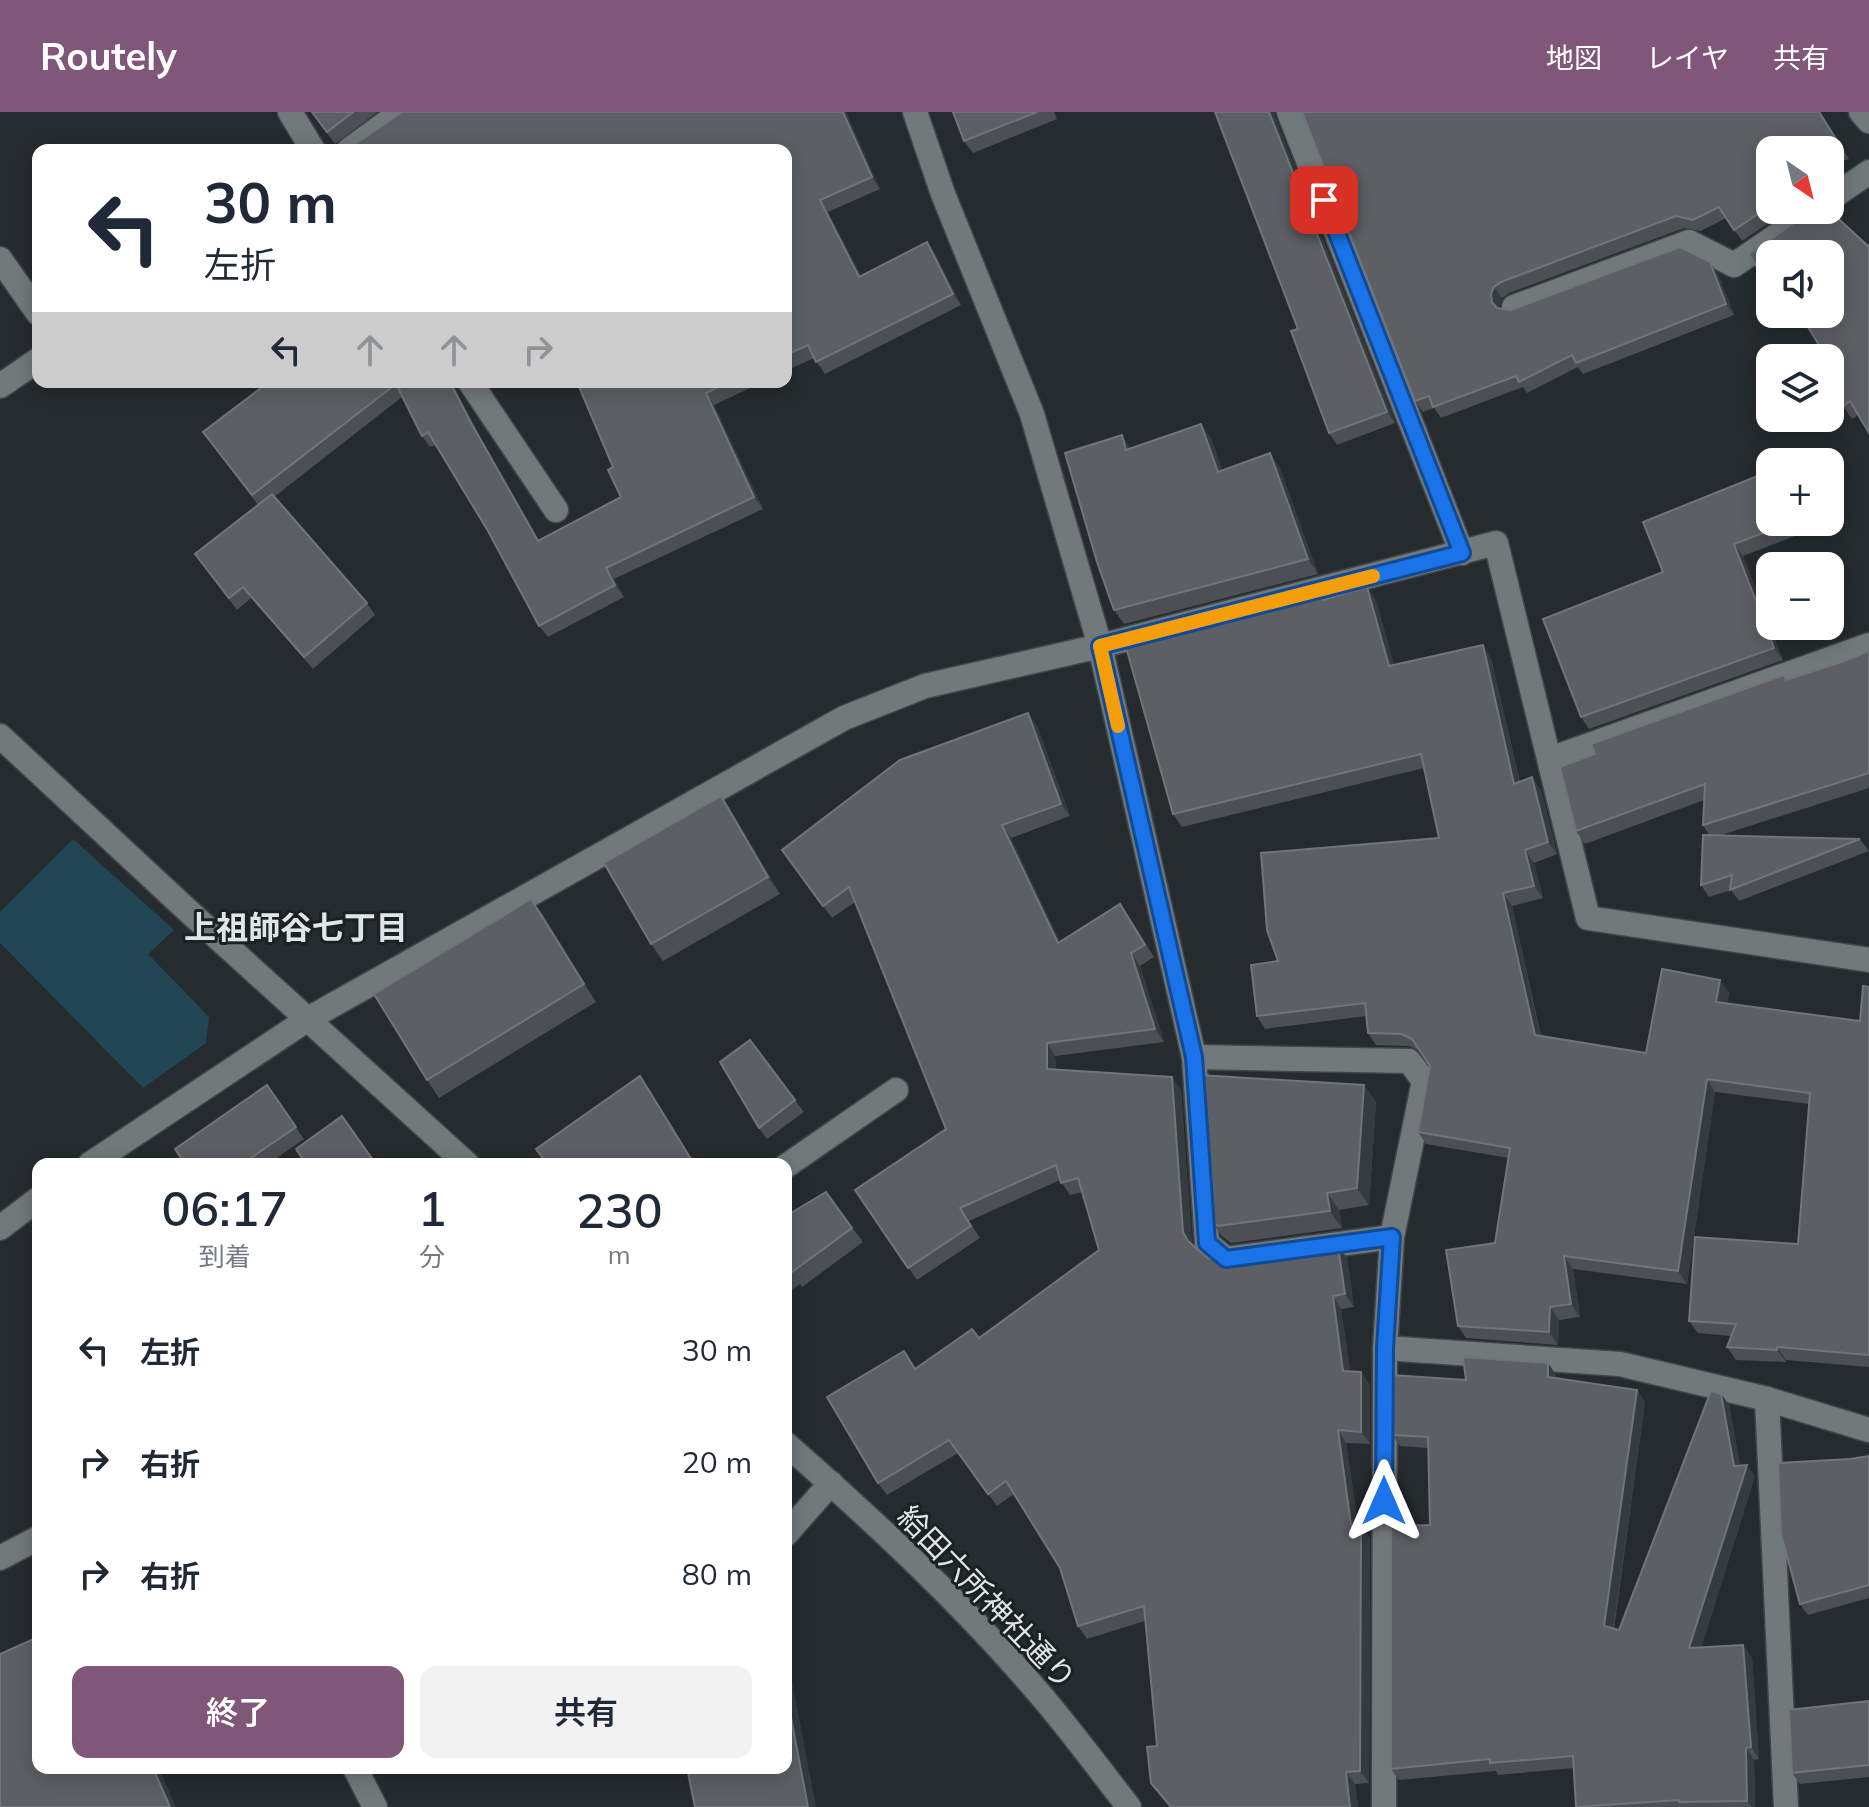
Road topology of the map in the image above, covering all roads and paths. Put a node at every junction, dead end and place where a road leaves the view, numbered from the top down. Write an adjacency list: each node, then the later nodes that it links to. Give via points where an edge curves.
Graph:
1 (290, 112): 7 (street)
2 (401, 112): 8 (street)
3 (915, 112): 21 (street, via 1032,414)
4 (1289, 112): 19 (street)
5 (1861, 112): 6 (street)
6 (1869, 121)
7 (309, 144)
8 (357, 144)
9 (1869, 172): 10 (street)
10 (1844, 189)
11 (1794, 224): 14 (street, via 1734,265 1689,242)
12 (0, 259): 13 (street)
13 (32, 304)
14 (1514, 307)
15 (32, 364): 16 (street)
16 (0, 386)
17 (474, 388): 18 (street)
18 (556, 510)
19 (1462, 553): 21 (street); 23 (street, via 1496,543)
20 (1869, 645): 23 (street)
21 (1100, 646): 25 (street, via 925,686 844,718); 26 (street)
22 (0, 736): 25 (street)
23 (1550, 759): 24 (street, via 1588,918)
24 (1869, 960)
25 (308, 1019): 28 (street); 29 (street)
26 (1194, 1057): 33 (street, via 1207,1243 1226,1259); 33 (street, via 1409,1061 1424,1081)
27 (896, 1090): 30 (street)
28 (99, 1158)
29 (460, 1158)
30 (792, 1162)
31 (32, 1204): 32 (street)
32 (0, 1228)
33 (1392, 1237): 34 (street)
34 (1385, 1348): 35 (street, via 1620,1364); 45 (street)
35 (1767, 1399): 36 (street); 46 (street)
36 (1869, 1430)
37 (792, 1449): 38 (street, 給田六所神社通り)
38 (831, 1483): 39 (street); 44 (street, 給田六所神社通り, via 1027,1680)
39 (792, 1527)
40 (32, 1541): 41 (street)
41 (0, 1558)
42 (358, 1774): 43 (street)
43 (375, 1807)
44 (1129, 1807)
45 (1384, 1807)
46 (1786, 1807)

